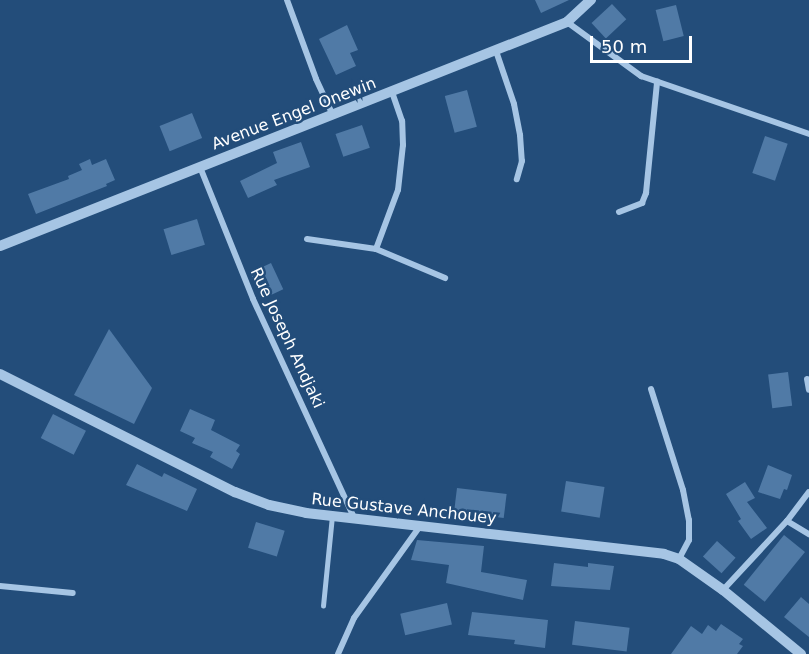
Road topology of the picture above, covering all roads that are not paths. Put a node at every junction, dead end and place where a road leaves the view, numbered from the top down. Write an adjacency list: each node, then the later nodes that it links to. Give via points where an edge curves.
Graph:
1 (287, 0): 7 (street)
2 (591, 0): 3 (street, Avenue Engel Onewin)
3 (567, 22): 4 (street, Avenue Engel Onewin); 5 (street, via 641,76)
4 (496, 51): 6 (street, Avenue Engel Onewin); 10 (street, via 520,135 522,161)
5 (657, 82): 8 (street); 11 (street, via 646,193 642,203)
6 (392, 92): 7 (street, Avenue Engel Onewin); 14 (street, via 402,121 403,145 398,190)
7 (333, 115): 9 (street, Avenue Engel Onewin)
8 (809, 134)
9 (200, 167): 13 (street, Avenue Engel Onewin); 22 (street, Rue Joseph Andjaki, via 253,299)
10 (517, 179)
11 (619, 212)
12 (307, 239): 14 (street)
13 (0, 246)
14 (376, 249): 15 (street)
15 (446, 278)
16 (0, 374): 21 (street, Rue Gustave Anchouey, via 250,499)
17 (807, 379): 19 (street)
18 (651, 389): 26 (street, via 689,520 689,540)
19 (809, 390)
20 (809, 492): 23 (street)
21 (332, 516): 22 (street, Rue Gustave Anchouey); 30 (lane)
22 (354, 518): 24 (street, Rue Gustave Anchouey)
23 (787, 521): 25 (street); 28 (street)
24 (420, 525): 26 (street, Rue Gustave Anchouey, via 664,554); 31 (street, via 354,618)
25 (809, 534)
26 (679, 559): 28 (street, Rue Gustave Anchouey)
27 (0, 586): 29 (street)
28 (723, 591): 32 (street, Rue Gustave Anchouey)
29 (74, 593)
30 (323, 606)
31 (338, 654)
32 (801, 654)

